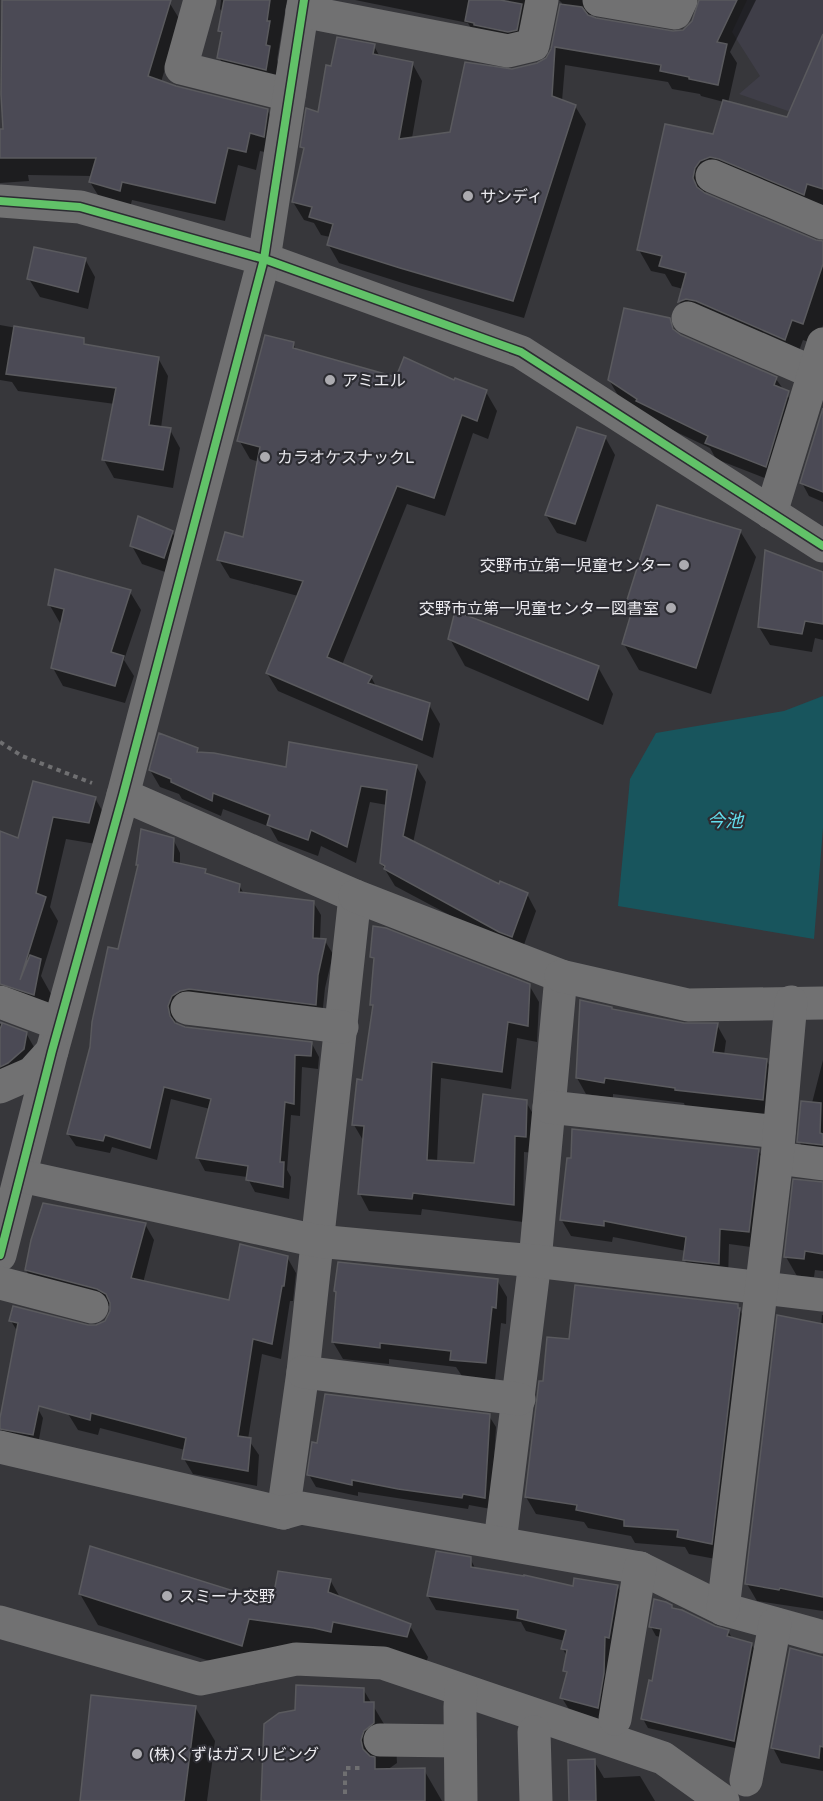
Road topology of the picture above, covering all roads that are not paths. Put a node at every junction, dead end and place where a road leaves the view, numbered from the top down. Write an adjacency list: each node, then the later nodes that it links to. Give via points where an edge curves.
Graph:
1 (200, 0): 6 (street, via 170,65)
2 (542, 0): 4 (street, via 533,45 508,51)
3 (599, 0): 5 (street)
4 (303, 5): 6 (street)
5 (683, 12)
6 (289, 95): 10 (street)
7 (712, 176): 9 (street)
8 (0, 201): 10 (street, via 80,207)
9 (823, 223)
10 (264, 259): 13 (street, via 521,352); 15 (street)
11 (687, 318): 12 (street)
12 (819, 358): 13 (street)
13 (771, 513): 14 (street)
14 (823, 546)
15 (123, 795): 16 (street); 22 (street)
16 (355, 896): 17 (street); 21 (street)
17 (561, 976): 19 (street, via 687,1005); 24 (street)
18 (0, 1002): 22 (street)
19 (807, 1003): 25 (street)
20 (188, 1008): 21 (street)
21 (342, 1027): 28 (street)
22 (56, 1038): 23 (street, via 32,1073); 27 (street)
23 (0, 1087)
24 (549, 1107): 25 (street); 30 (street)
25 (778, 1145): 26 (street); 32 (street)
26 (823, 1164)
27 (21, 1176): 28 (street); 29 (street)
28 (317, 1241): 30 (street); 35 (street)
29 (0, 1255)
30 (535, 1261): 32 (street); 36 (street)
31 (0, 1283): 34 (street)
32 (761, 1289): 33 (street); 41 (street)
33 (823, 1295)
34 (92, 1307)
35 (303, 1372): 36 (street); 38 (street)
36 (519, 1399): 39 (street)
37 (0, 1447): 38 (street)
38 (283, 1513): 39 (street, via 301,1508)
39 (500, 1542): 40 (street)
40 (640, 1568): 41 (street); 46 (street)
41 (723, 1609): 43 (street)
42 (0, 1622): 45 (street, via 200,1679 296,1659 383,1662)
43 (775, 1624): 44 (street); 50 (street)
44 (823, 1637)
45 (461, 1690): 49 (street); 50 (street, via 663,1758)
46 (615, 1719)
47 (534, 1732): 52 (street)
48 (380, 1740): 49 (street)
49 (460, 1741): 51 (street)
50 (735, 1790)
51 (461, 1801)
52 (536, 1801)

